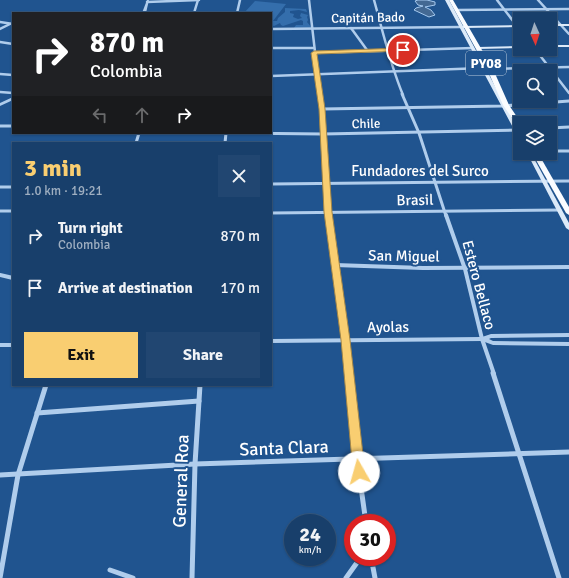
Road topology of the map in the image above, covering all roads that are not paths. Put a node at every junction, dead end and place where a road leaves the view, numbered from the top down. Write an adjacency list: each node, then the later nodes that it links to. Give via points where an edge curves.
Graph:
1 (198, 0): 9 (street); 15 (street)
2 (240, 0): 16 (street)
3 (308, 0): 25 (street)
4 (374, 0): 27 (street, Estero Bellaco)
5 (447, 0): 24 (main road)
6 (452, 0): 12 (highway, PY08)
7 (496, 0): 13 (street)
8 (538, 0): 10 (street)
9 (148, 1): 14 (street)
10 (547, 9): 11 (street); 13 (street); 21 (street)
11 (569, 9)
12 (457, 10): 13 (street); 24 (highway, PY08)
13 (504, 10): 17 (street)
14 (144, 12)
15 (194, 12)
16 (237, 12)
17 (513, 20)
18 (0, 22): 19 (street)
19 (11, 24): 28 (street)
20 (557, 25): 21 (main road)
21 (561, 25): 22 (main road); 30 (street)
22 (569, 25)
23 (513, 26): 24 (main road)
24 (464, 27): 27 (street, Capitán Bado); 37 (highway, PY08)
25 (312, 28): 26 (street, Capitán Bado); 29 (street, Capitán Bado); 38 (street)
26 (351, 28): 27 (street, Capitán Bado); 39 (street)
27 (382, 28): 40 (street, Estero Bellaco)
28 (0, 29)
29 (272, 29)
30 (569, 34)
31 (0, 42): 32 (street)
32 (12, 44)
33 (557, 46): 34 (main road)
34 (569, 46)
35 (513, 47): 37 (main road)
36 (272, 48): 38 (street)
37 (476, 48): 40 (street); 45 (main road); 47 (highway, PY08)
38 (314, 50): 39 (street); 50 (street)
39 (367, 50): 40 (street)
40 (389, 50): 48 (street, Estero Bellaco)
41 (540, 56): 42 (street)
42 (547, 64)
43 (557, 67): 44 (street)
44 (569, 67)
45 (483, 68): 48 (street); 60 (main road)
46 (513, 68): 47 (street)
47 (490, 69): 60 (highway, PY08)
48 (393, 71): 50 (street); 61 (street, Estero Bellaco)
49 (0, 74): 51 (street)
50 (316, 74): 52 (street); 62 (street)
51 (12, 75)
52 (272, 76)
53 (557, 77): 56 (street)
54 (0, 92): 55 (street)
55 (12, 93)
56 (569, 93)
57 (12, 99): 59 (street)
58 (569, 101): 60 (street)
59 (0, 105)
60 (504, 105): 61 (street); 63 (highway, PY08)
61 (408, 108): 62 (street); 70 (street, Estero Bellaco)
62 (322, 109): 71 (street)
63 (513, 119)
64 (0, 126): 65 (street)
65 (12, 126)
66 (569, 127): 67 (street)
67 (557, 128)
68 (513, 129): 70 (street, Chile)
69 (272, 133): 71 (street, Chile)
70 (419, 133): 71 (street, Chile); 77 (street, Estero Bellaco)
71 (323, 134): 80 (street)
72 (557, 151): 73 (street)
73 (569, 151)
74 (533, 160): 78 (main road)
75 (539, 160): 79 (highway)
76 (569, 181): 79 (street, Fundadores del Surco)
77 (434, 182): 78 (street, Fundadores del Surco); 80 (street, Fundadores del Surco); 87 (street, Estero Bellaco)
78 (544, 182): 79 (street, Fundadores del Surco); 84 (main road)
79 (552, 182): 88 (highway)
80 (326, 183): 81 (street, Fundadores del Surco); 89 (street)
81 (272, 184)
82 (0, 187): 83 (street)
83 (12, 187)
84 (560, 210): 87 (street, Brasil); 91 (main road)
85 (0, 211): 86 (street)
86 (12, 211)
87 (444, 211): 89 (street, Brasil); 94 (street, Estero Bellaco)
88 (568, 211)
89 (328, 212): 90 (street, Brasil); 92 (street)
90 (272, 213)
91 (569, 228)
92 (335, 265): 94 (street, San Miguel); 99 (street)
93 (569, 267): 94 (street, San Miguel)
94 (465, 269): 98 (street, Estero Bellaco)
95 (0, 275): 96 (street)
96 (12, 278)
97 (569, 335): 98 (street, via 491,336)
98 (482, 339): 99 (street, Ayolas); 101 (street, via 494,343); 109 (street, Estero Bellaco)
99 (346, 340): 100 (street, Ayolas); 110 (street)
100 (272, 341)
101 (569, 344)
102 (0, 345): 103 (street)
103 (12, 345)
104 (46, 386): 107 (street)
105 (200, 386): 106 (street, General Roa)
106 (199, 401): 107 (street); 111 (street, General Roa)
107 (37, 413): 113 (street)
108 (569, 452): 109 (street, Santa Clara)
109 (520, 454): 110 (street, Santa Clara); 123 (street, Estero Bellaco)
110 (358, 459): 111 (street, Santa Clara); 114 (street)
111 (195, 464): 113 (street, Santa Clara); 120 (street, General Roa)
112 (0, 475): 113 (street, Santa Clara)
113 (18, 475): 118 (street)
114 (365, 514)
115 (355, 566): 121 (street)
116 (373, 566): 122 (street)
117 (110, 570): 119 (street)
118 (0, 578)
119 (133, 578)
120 (192, 578)
121 (346, 578)
122 (375, 578)
123 (559, 578)

